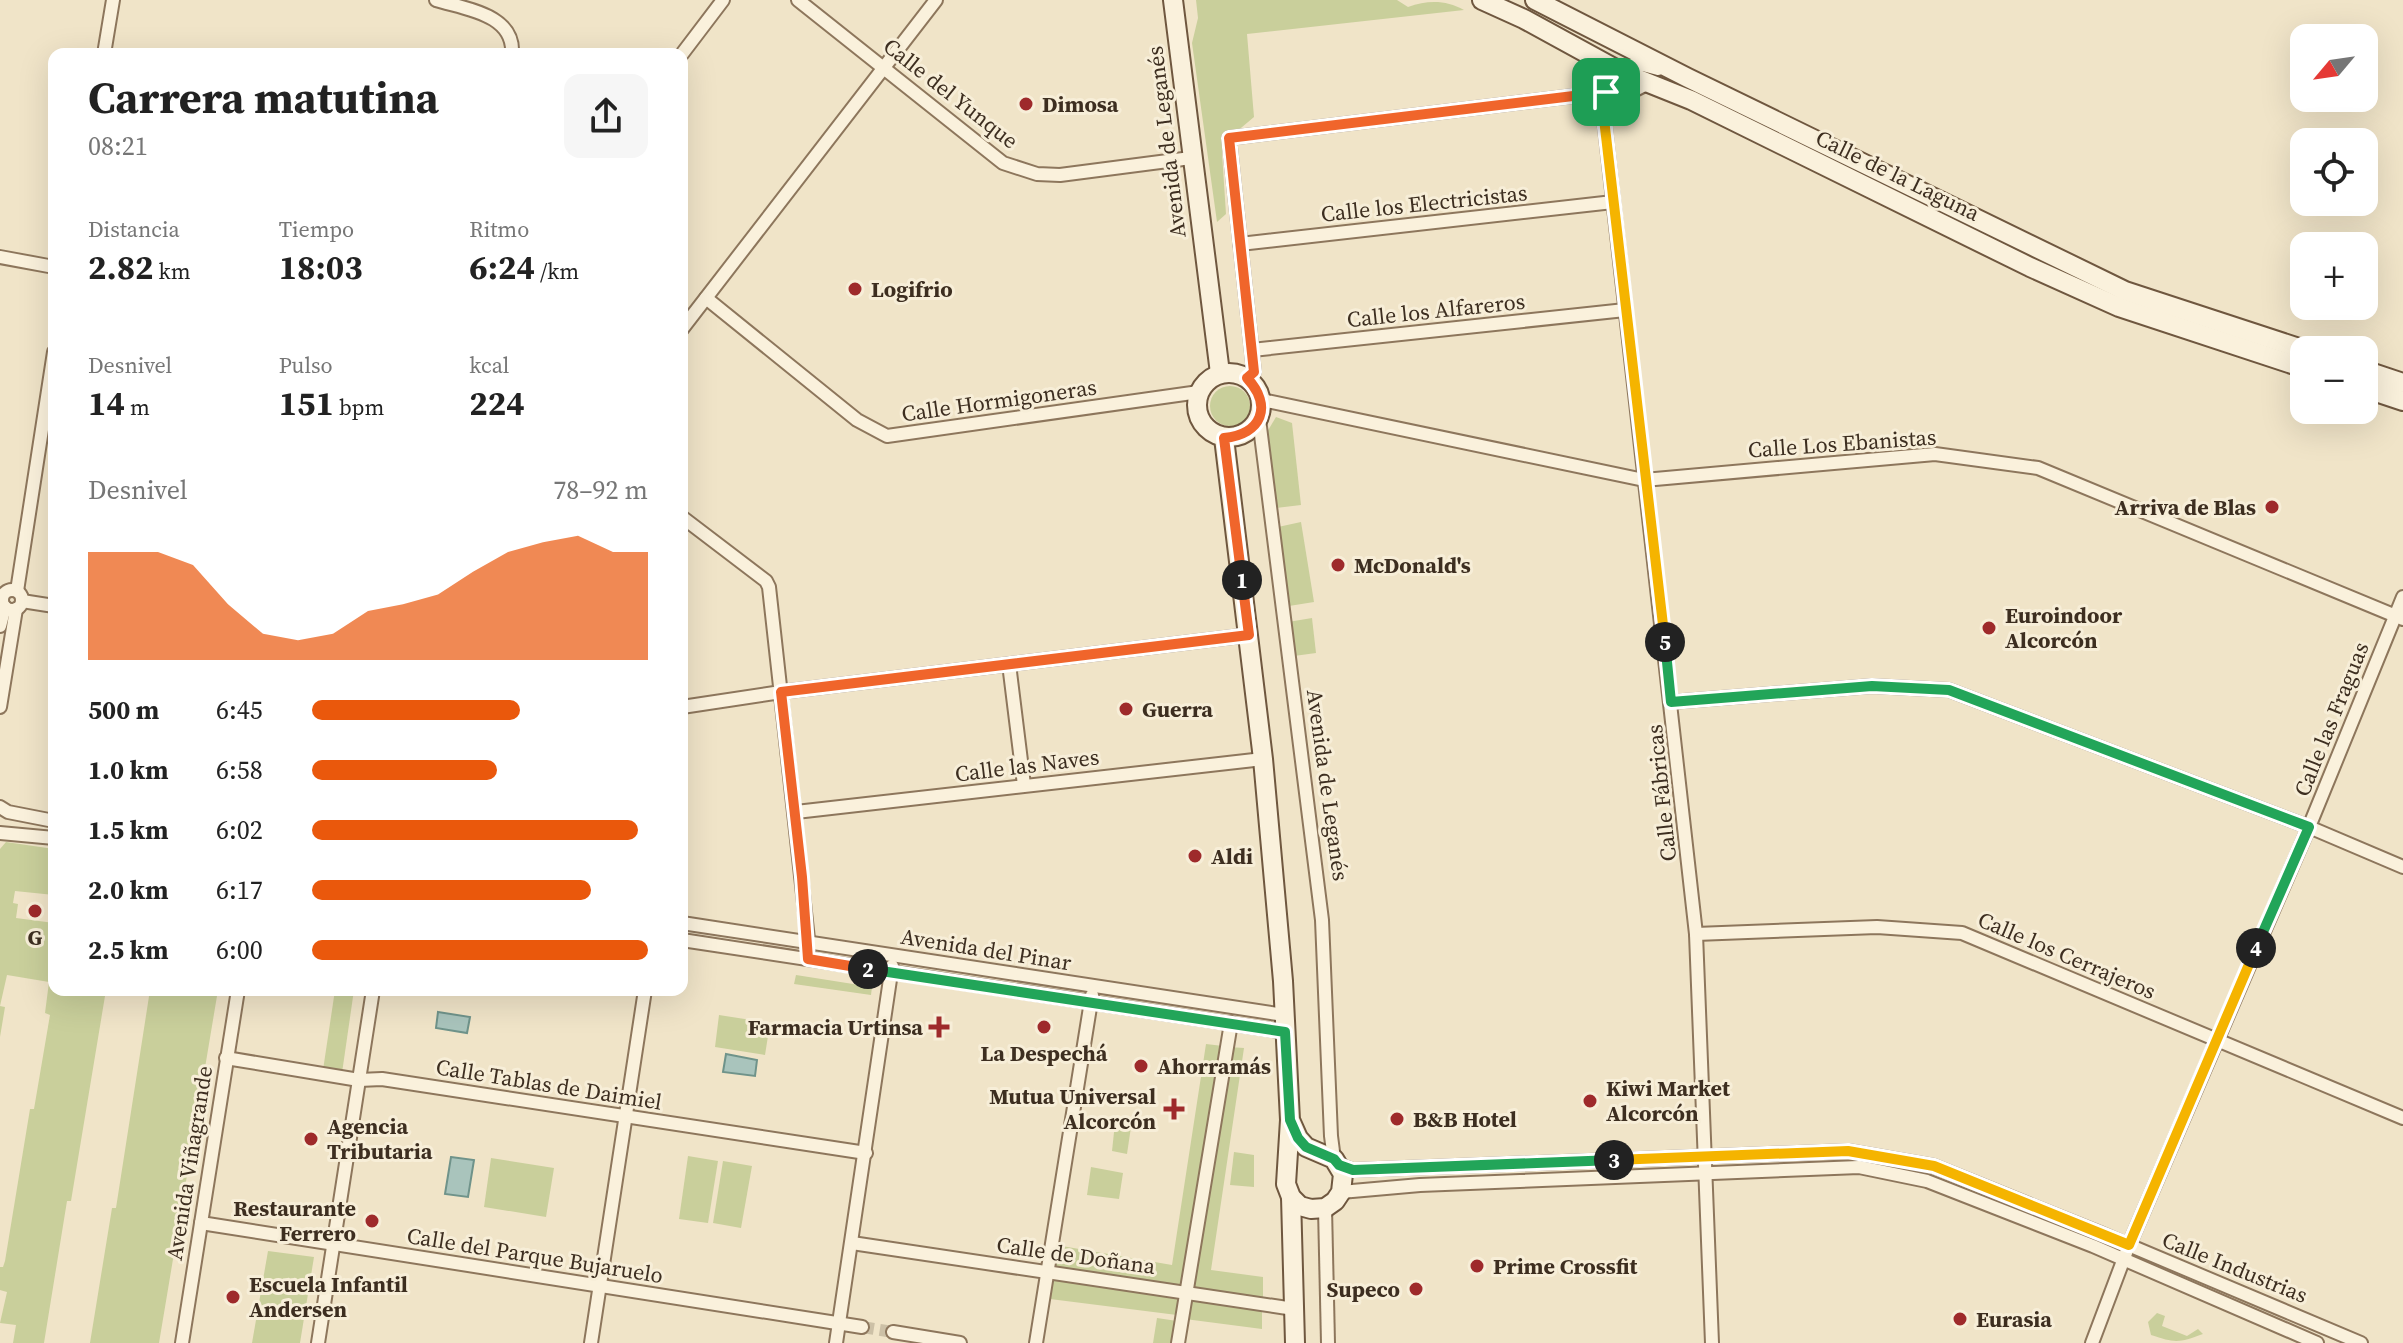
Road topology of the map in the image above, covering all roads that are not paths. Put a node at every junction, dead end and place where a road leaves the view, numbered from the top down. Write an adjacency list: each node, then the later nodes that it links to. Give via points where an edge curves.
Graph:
1 (113, 0): 9 (street)
2 (436, 0): 10 (street, via 496,19)
3 (723, 0): 11 (street)
4 (798, 0): 12 (street, Calle del Yunque)
5 (936, 0): 12 (street)
6 (1173, 0): 18 (street, Avenida de Leganés)
7 (1482, 0): 13 (street, Calle de la Laguna)
8 (1535, 0): 14 (street, Calle de la Laguna)
9 (105, 48)
10 (511, 48)
11 (687, 48)
12 (886, 68): 18 (street, Calle del Yunque, via 1003,163 1037,174); 23 (street)
13 (1621, 72): 14 (street, via 1643,65); 15 (street, Calle de la Laguna); 16 (street)
14 (1683, 75): 26 (street, Calle de la Laguna, via 2125,291)
15 (1647, 84): 17 (street, via 1617,99); 28 (street, Calle de la Laguna, via 1691,100 2119,307)
16 (1606, 92): 17 (street, Calle Fábricas); 20 (street, via 1229,138)
17 (1605, 127): 19 (street, Calle Fábricas)
18 (1191, 158): 29 (street, Avenida de Leganés)
19 (1613, 202): 20 (street, Calle los Electricistas); 24 (street, Calle Fábricas)
20 (1240, 244): 27 (street)
21 (0, 257): 22 (street)
22 (48, 266)
23 (706, 298): 25 (street); 33 (street, Calle Hormigoneras, via 857,420 887,436)
24 (1625, 310): 27 (street, Calle los Alfareros); 40 (street, Calle Fábricas)
25 (688, 321)
26 (2290, 345)
27 (1252, 350): 31 (street, via 1254,372)
28 (2290, 363)
29 (1220, 373): 31 (street); 33 (street)
30 (2378, 375): 32 (street)
31 (1247, 378): 35 (street)
32 (2403, 383)
33 (1199, 392): 39 (street, via 1203,425)
34 (2378, 393): 36 (street)
35 (1262, 400): 37 (street); 40 (street, Calle Los Ebanistas)
36 (2403, 401)
37 (1259, 419): 39 (street, via 1247,432); 84 (street, Avenida de Leganés, via 1322,920)
38 (48, 436): 43 (street)
39 (1224, 438): 47 (street)
40 (1644, 480): 45 (street, Calle Los Ebanistas, via 1935,454 2038,468); 50 (street, Calle Fábricas)
41 (688, 522): 49 (street, via 766,581)
42 (2403, 597): 45 (street, Calle las Fraguas)
43 (10, 600): 44 (street); 46 (street); 52 (street)
44 (48, 605)
45 (2399, 618): 58 (street, Calle las Fraguas)
46 (0, 626)
47 (1249, 635): 48 (street); 53 (street)
48 (1009, 664): 49 (street); 54 (street)
49 (781, 692): 51 (street); 56 (street)
50 (1671, 702): 58 (street, via 1872,686 1949,690); 63 (street, Calle Fábricas)
51 (688, 706)
52 (0, 707)
53 (1263, 759): 54 (street, Calle las Naves); 75 (street)
54 (1024, 785): 56 (street, Calle las Naves)
55 (0, 810): 57 (street); 59 (street)
56 (796, 812): 65 (street)
57 (48, 820)
58 (2309, 827): 61 (street); 76 (street, Calle las Fraguas)
59 (0, 831): 60 (street)
60 (48, 837)
61 (2403, 867)
62 (688, 924): 65 (street, Avenida del Pinar)
63 (1696, 934): 76 (street, Calle los Cerrajeros, via 1877,927 1962,933); 83 (street, Calle Fábricas)
64 (688, 941): 67 (street, Avenida del Pinar)
65 (809, 942): 66 (street, Avenida del Pinar); 67 (street)
66 (894, 955): 68 (street); 69 (street, Avenida del Pinar)
67 (808, 959): 68 (street, Avenida del Pinar)
68 (892, 972): 73 (street, Avenida del Pinar); 82 (street)
69 (1093, 986): 73 (street); 75 (street, Avenida del Pinar)
70 (237, 996): 77 (street, Avenida Viñagrande)
71 (372, 996): 78 (street)
72 (644, 996): 79 (street)
73 (1091, 1002): 74 (street, Avenida del Pinar); 96 (street)
74 (1231, 1023): 75 (street, Avenida del Pinar); 98 (street)
75 (1285, 1023): 81 (street)
76 (2216, 1039): 80 (street, Calle los Cerrajeros); 94 (street, Calle las Fraguas)
77 (226, 1058): 78 (street, Calle Tablas de Daimiel); 90 (street, Avenida Viñagrande)
78 (359, 1080): 79 (street, Calle Tablas de Daimiel, via 382,1079); 93 (street)
79 (626, 1117): 82 (street, Calle Tablas de Daimiel); 97 (street)
80 (2403, 1118)
81 (1290, 1120): 84 (street, via 1306,1147); 85 (street)
82 (866, 1153): 92 (street)
83 (1704, 1157): 84 (street, Calle Industrias, via 1353,1170); 86 (street, Calle Fábricas); 94 (street, Calle Industrias, via 1833,1151 1934,1166)
84 (1331, 1159): 85 (street, via 1307,1153); 87 (street, via 1344,1183)
85 (1288, 1170): 88 (street)
86 (1706, 1172): 87 (street, Calle Industrias); 95 (street, Calle Industrias, via 1859,1167 1927,1181); 112 (street, Calle Fábricas)
87 (1341, 1192): 89 (street)
88 (1291, 1197): 89 (street, via 1300,1206); 91 (street)
89 (1318, 1209): 91 (street, via 1300,1222); 111 (street)
90 (201, 1223): 93 (street, Calle del Parque Bujaruelo); 103 (street, Avenida Viñagrande)
91 (1293, 1236): 99 (street)
92 (852, 1243): 96 (street, Calle de Doñana); 100 (street)
93 (333, 1244): 97 (street, Calle del Parque Bujaruelo); 104 (street)
94 (2129, 1245): 95 (street, Calle las Fraguas); 115 (street, Calle Industrias)
95 (2123, 1258): 113 (street, Calle las Fraguas); 114 (street, Calle Industrias)
96 (1048, 1271): 98 (street, Calle de Doñana); 108 (street)
97 (600, 1285): 100 (street, Calle del Parque Bujaruelo); 105 (street)
98 (1186, 1292): 99 (street, Calle de Doñana); 109 (street)
99 (1294, 1309): 110 (street)
100 (838, 1323): 101 (street, Calle del Parque Bujaruelo); 106 (street)
101 (862, 1327)
102 (893, 1332): 107 (street)
103 (182, 1343)
104 (318, 1343)
105 (591, 1343)
106 (836, 1343)
107 (960, 1343)
108 (1036, 1343)
109 (1178, 1343)
110 (1295, 1343)
111 (1328, 1343)
112 (1712, 1343)
113 (2092, 1343)
114 (2317, 1343)
115 (2361, 1343)

